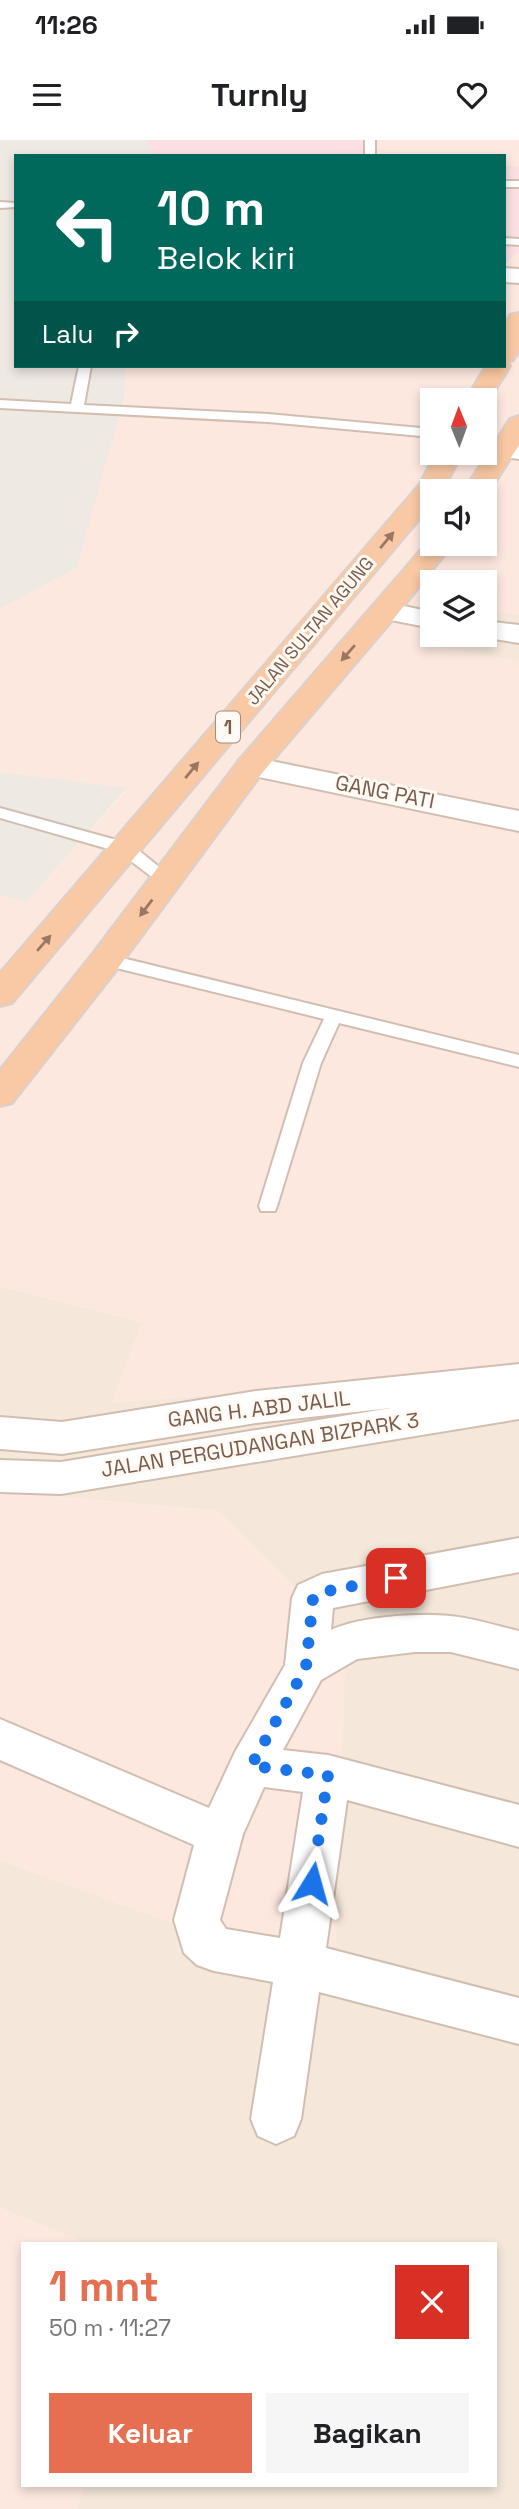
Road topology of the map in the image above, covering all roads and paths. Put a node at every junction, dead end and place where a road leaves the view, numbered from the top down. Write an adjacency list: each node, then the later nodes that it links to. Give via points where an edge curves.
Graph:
1 (519, 320): 2 (highway)
2 (506, 352)
3 (85, 368): 7 (lane)
4 (497, 368): 5 (highway)
5 (485, 388)
6 (0, 404): 7 (lane)
7 (77, 407): 9 (lane)
8 (519, 424): 10 (highway)
9 (420, 432)
10 (512, 451): 12 (highway)
11 (442, 466): 21 (highway, JALAN SULTAN AGUNG / 1, one-way to 11, via 432,487)
12 (487, 479)
13 (429, 556): 14 (highway, JALAN SULTAN AGUNG / 1)
14 (385, 611): 15 (street); 18 (highway, JALAN SULTAN AGUNG / 1, one-way to 18)
15 (420, 618)
16 (497, 631): 17 (street)
17 (519, 634)
18 (251, 765): 20 (street, GANG PATI); 22 (highway, JALAN SULTAN AGUNG / 1)
19 (0, 813): 21 (lane)
20 (519, 821)
21 (125, 848): 22 (lane); 24 (highway, JALAN SULTAN AGUNG / 1, one-way to 21)
22 (167, 880): 23 (highway, JALAN SULTAN AGUNG / 1, one-way to 23)
23 (106, 960): 25 (lane); 27 (highway, JALAN SULTAN AGUNG / 1)
24 (0, 995)
25 (333, 1017): 26 (lane); 28 (lane, via 312,1063)
26 (519, 1061)
27 (0, 1094)
28 (268, 1206)
29 (519, 1379): 31 (street, GANG H. ABD JALIL, via 256,1406 62,1437)
30 (519, 1403): 32 (street, JALAN PERGUDANGAN BIZPARK 3, via 61,1478)
31 (0, 1433)
32 (0, 1476)
33 (519, 1555): 35 (street, via 318,1593 313,1598)
34 (519, 1650): 35 (street, via 451,1634 415,1634 349,1641)
35 (306, 1667): 37 (street)
36 (0, 1739): 40 (street)
37 (251, 1766): 38 (street); 40 (street)
38 (328, 1775): 39 (street); 41 (street)
39 (519, 1826)
40 (220, 1834): 41 (street, via 197,1920 201,1937 214,1949)
41 (300, 1964): 42 (street); 43 (street)
42 (519, 2021)
43 (276, 2119)

